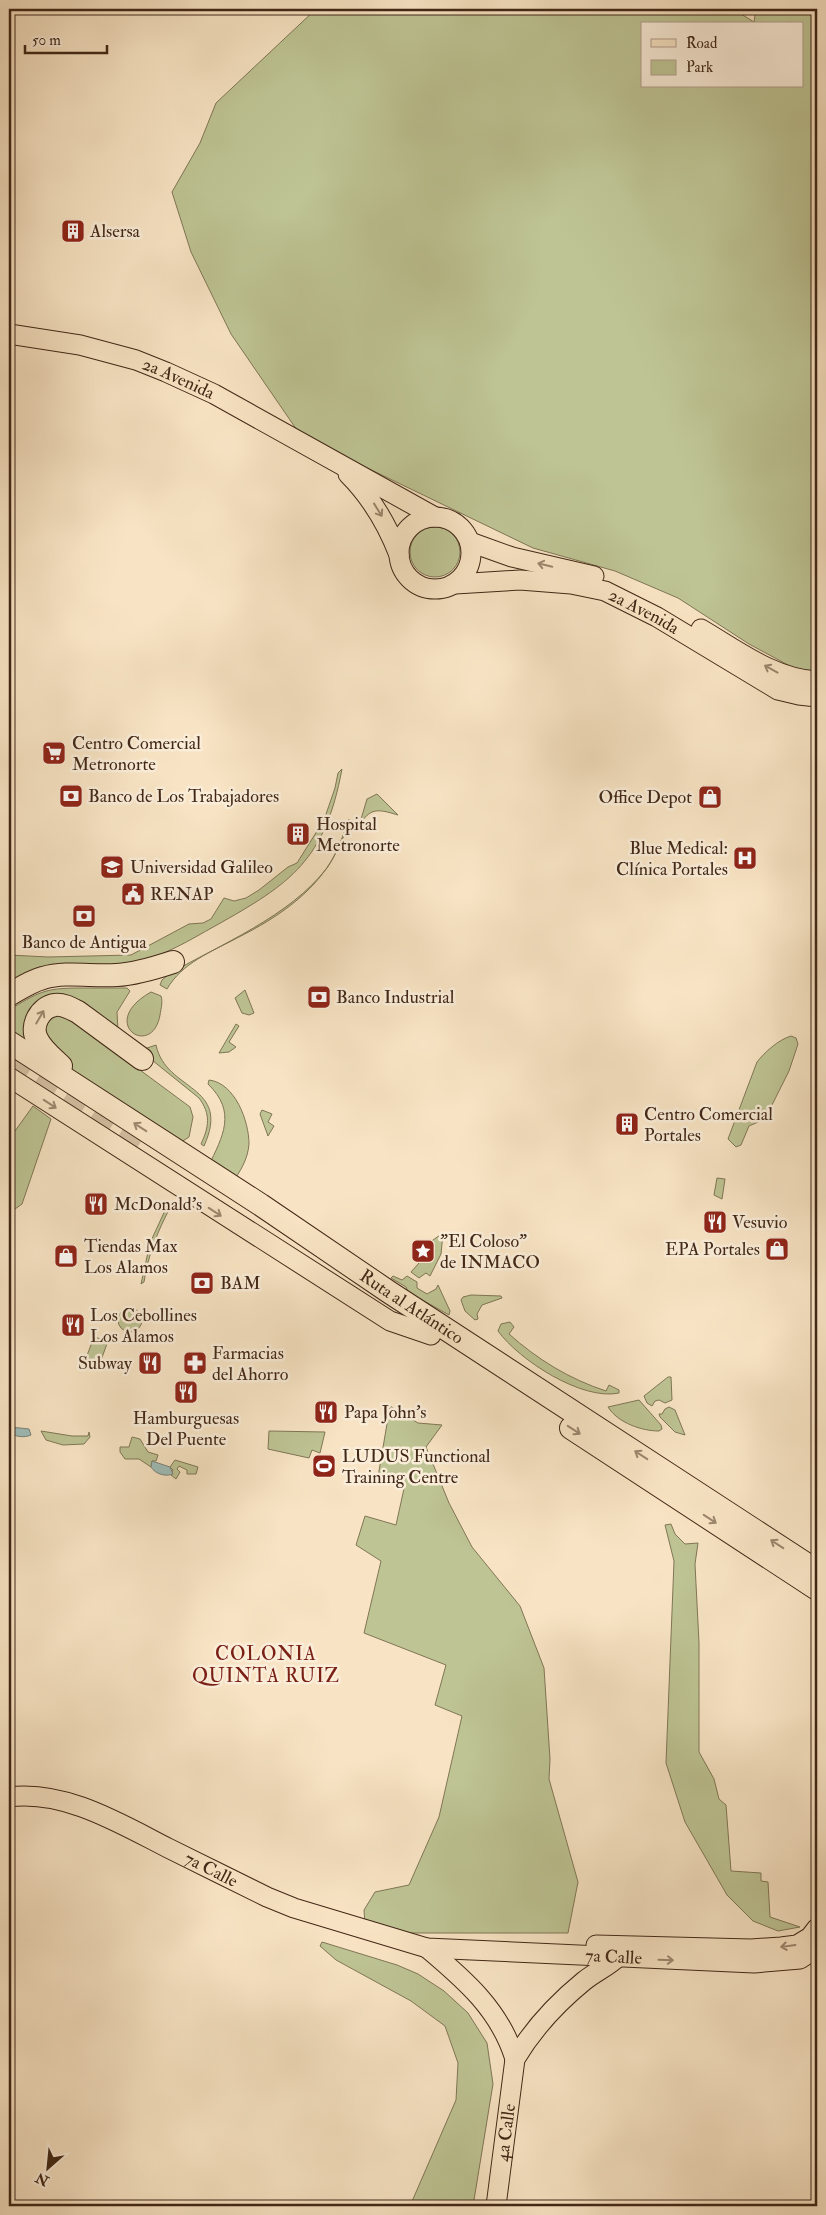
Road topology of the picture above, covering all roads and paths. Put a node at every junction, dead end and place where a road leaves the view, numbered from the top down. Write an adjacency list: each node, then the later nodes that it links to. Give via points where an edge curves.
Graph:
1 (9, 334): 2 (main road, 2a Avenida, via 80,345 152,366 214,394)
2 (335, 460): 3 (main road, 2a Avenida); 5 (main road, 2a Avenida, one-way to 5, via 370,498 382,516)
3 (435, 517): 4 (main road, via 458,524); 5 (main road, via 424,518 409,528 400,543)
4 (470, 542): 6 (main road, via 468,570); 7 (main road, 2a Avenida, one-way to 4, via 800,680 773,670 625,587 512,557)
5 (399, 555): 6 (main road, via 405,572 418,585 441,589)
6 (455, 584): 8 (main road, 2a Avenida, via 494,580 589,586 657,617 778,690)
7 (817, 681)
8 (817, 697)
9 (174, 962): 10 (highway)
10 (117, 975): 11 (highway); 12 (highway, via 43,978)
11 (150, 986)
12 (9, 995)
13 (9, 1042): 16 (highway, Ruta al Atlántico)
14 (142, 1059): 16 (highway, one-way to 14, via 36,1038 38,1017 45,1009 54,1005 66,1006 120,1036)
15 (9, 1078): 18 (main road, Ruta al Atlántico, one-way to 18, via 390,1321)
16 (90, 1095): 19 (highway, Ruta al Atlántico, one-way to 16)
17 (149, 1149): 18 (highway, Ruta al Atlántico)
18 (431, 1335): 20 (highway, Ruta al Atlántico, one-way to 20)
19 (817, 1571)
20 (817, 1589)
21 (9, 1797): 23 (main road, 7a Calle, via 48,1799 80,1807 110,1818 267,1897)
22 (815, 1941): 24 (main road, 7a Calle, via 753,1956)
23 (420, 1946): 24 (main road, 7a Calle); 25 (main road, 4a Calle, via 465,1980 494,2013 510,2041)
24 (623, 1952): 25 (main road, 4a Calle, via 569,1995 528,2038)
25 (515, 2059): 26 (main road, 4a Calle)
26 (496, 2206)

